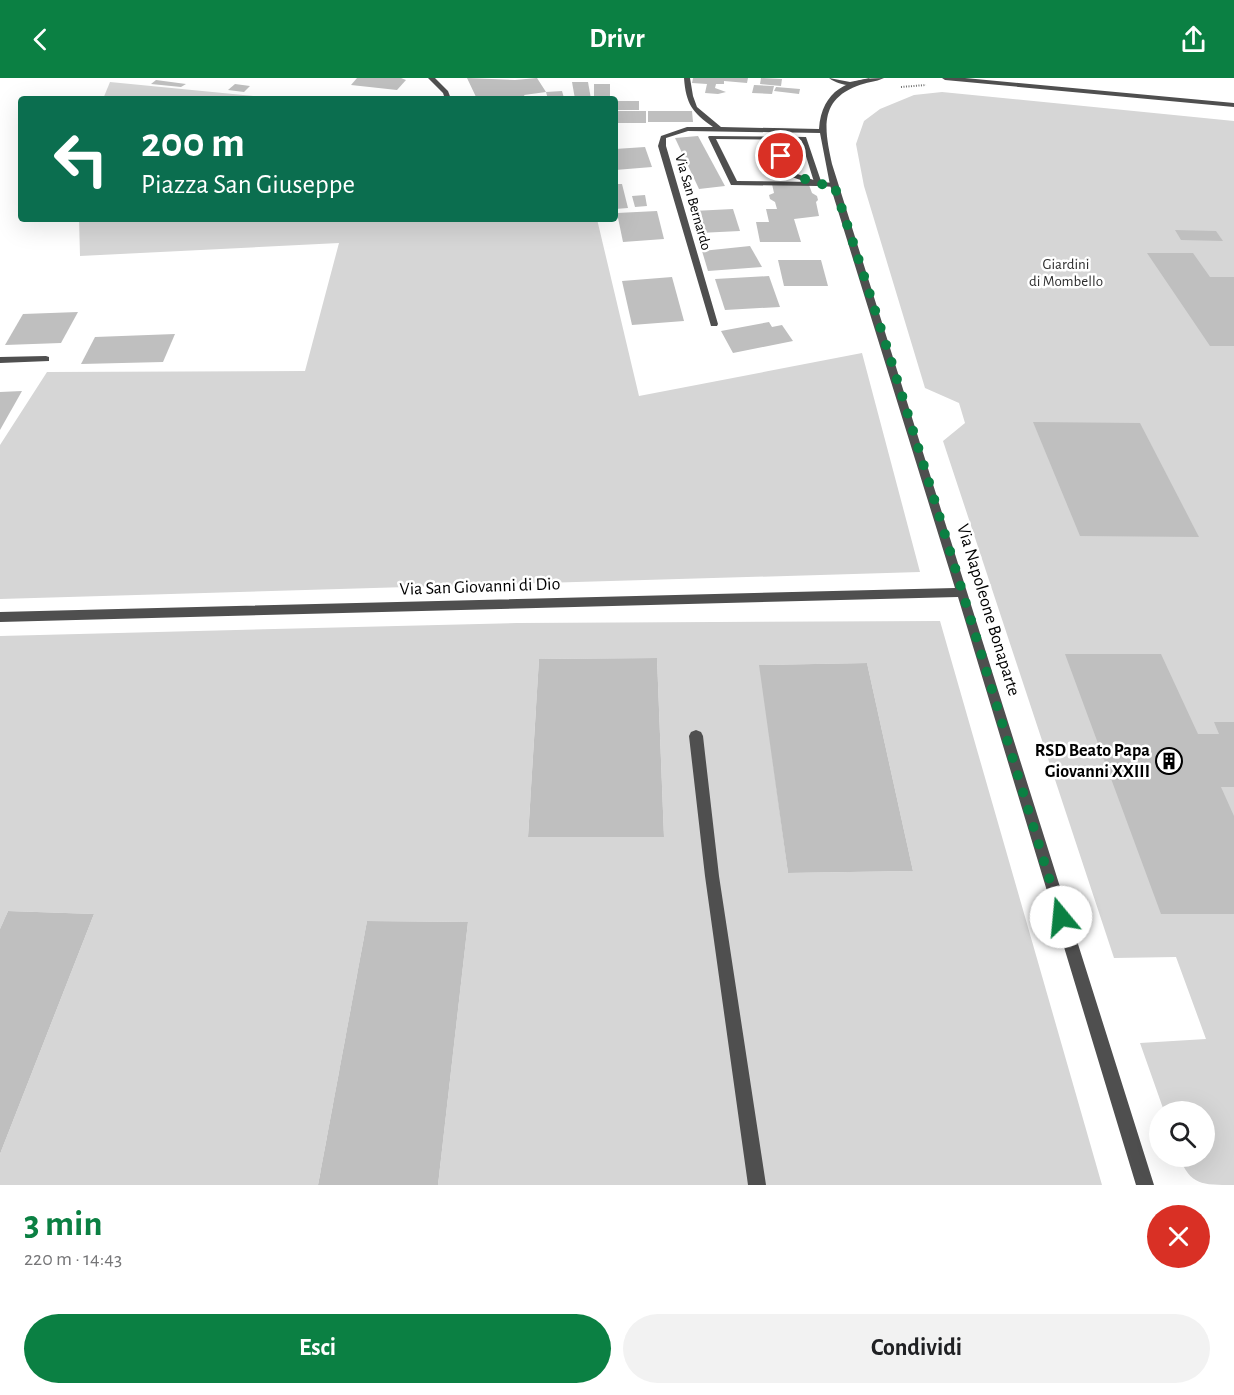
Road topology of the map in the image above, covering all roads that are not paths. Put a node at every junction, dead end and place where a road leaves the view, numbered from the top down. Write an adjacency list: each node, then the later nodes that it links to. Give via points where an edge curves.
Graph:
1 (432, 78): 7 (street)
2 (687, 78): 9 (street, via 692,107)
3 (832, 78): 6 (street, via 846,83)
4 (881, 78): 6 (street, Via Napoleone Bonaparte)
5 (945, 78): 8 (street)
6 (864, 80): 10 (street, Via Napoleone Bonaparte, via 830,99 823,111)
7 (447, 96)
8 (1234, 105)
9 (718, 128): 11 (street, Via San Bernardo); 14 (street, Via San Bernardo, via 675,132 663,136 662,146)
10 (821, 131): 11 (street, Via San Bernardo); 13 (street, Via Napoleone Bonaparte)
11 (773, 134): 12 (street, via 789,173); 12 (street, via 804,138); 12 (street, via 711,137 734,183)
12 (818, 184): 13 (street)
13 (834, 185): 17 (street, Via Napoleone Bonaparte, via 910,414)
14 (714, 324)
15 (46, 359): 16 (street)
16 (0, 360)
17 (961, 592): 18 (street, Via San Giovanni di Dio); 21 (street, Via Napoleone Bonaparte)
18 (0, 617)
19 (696, 736): 20 (street)
20 (757, 1185)
21 (1144, 1185)

